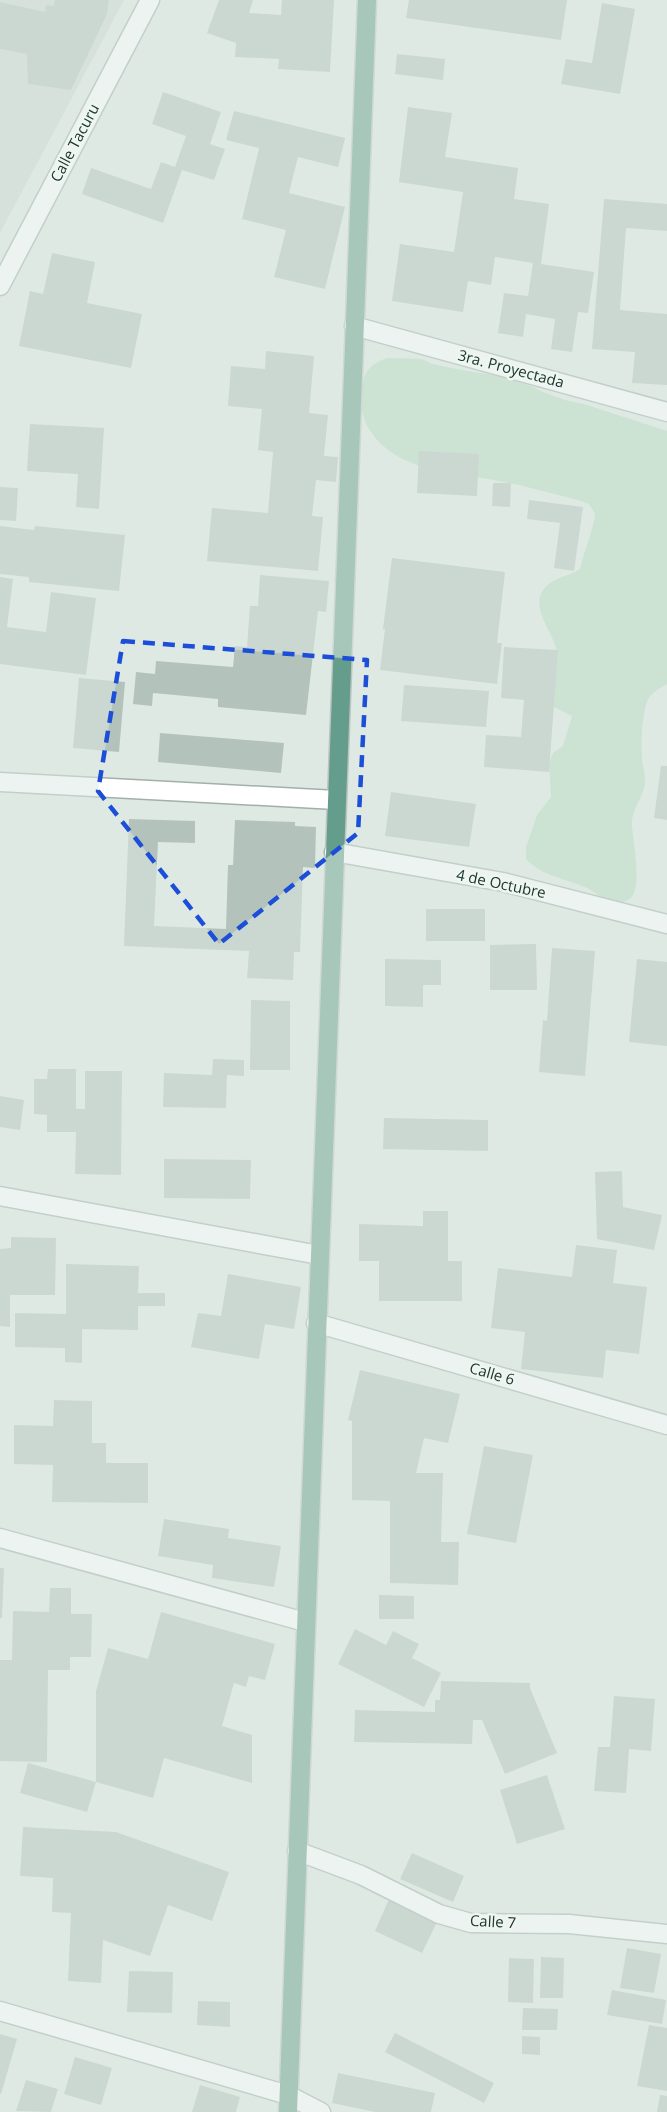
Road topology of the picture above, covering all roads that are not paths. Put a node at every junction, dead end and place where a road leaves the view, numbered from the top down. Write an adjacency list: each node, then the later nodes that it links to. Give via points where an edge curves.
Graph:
1 (150, 0): 3 (street, Calle Tacuru)
2 (367, 0): 4 (main road)
3 (0, 285)
4 (354, 326): 5 (street, 3ra. Proyectada); 7 (main road)
5 (667, 412)
6 (0, 782): 7 (street)
7 (336, 800): 8 (main road)
8 (334, 852): 9 (street, 4 de Octubre, via 503,882); 11 (main road)
9 (667, 924)
10 (0, 1196): 11 (street)
11 (319, 1255): 12 (main road)
12 (316, 1323): 13 (street, Calle 6); 15 (main road)
13 (667, 1425)
14 (0, 1538): 15 (street)
15 (305, 1622): 16 (main road)
16 (297, 1851): 17 (street, Calle 7, via 361,1875 439,1914 471,1923 569,1924); 19 (main road)
17 (667, 1934)
18 (0, 2011): 19 (street)
19 (288, 2103): 20 (street)
20 (321, 2112)

